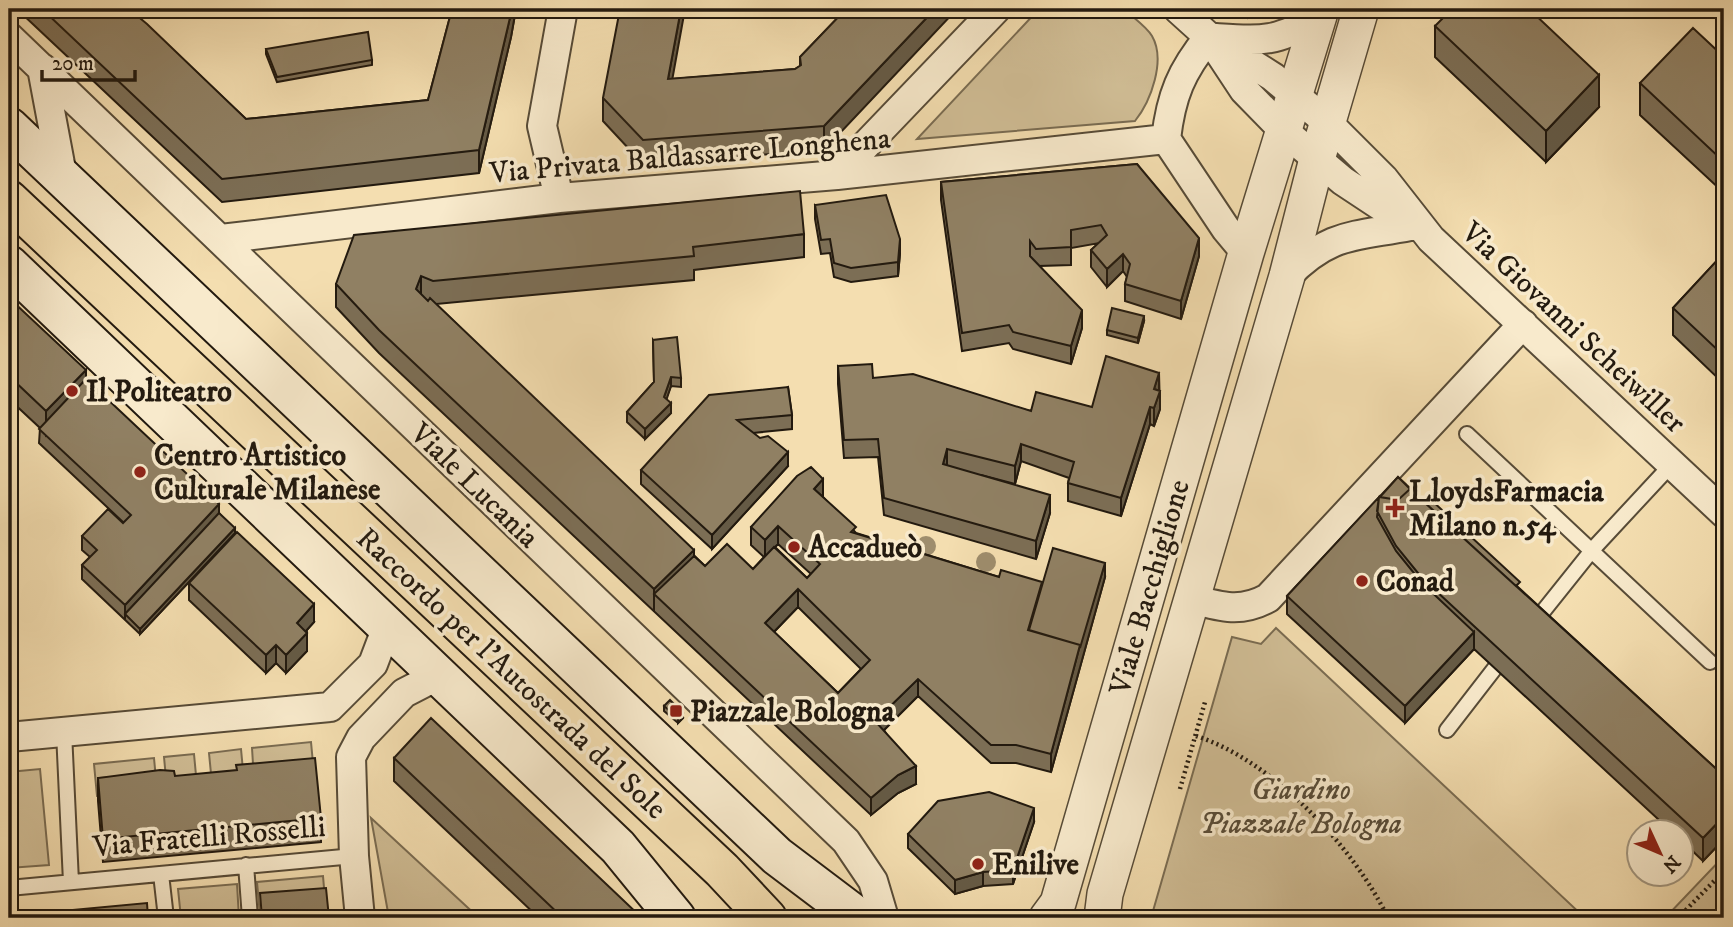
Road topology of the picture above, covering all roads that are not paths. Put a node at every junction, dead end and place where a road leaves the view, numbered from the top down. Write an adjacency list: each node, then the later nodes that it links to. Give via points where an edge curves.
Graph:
1 (563, 9): 17 (street, via 542,126)
2 (996, 9): 15 (street)
3 (1178, 9): 7 (street)
4 (1361, 9): 10 (street, Viale Bacchiglione)
5 (1320, 14): 7 (street, Viale Bacchiglione, via 1283,37 1256,41); 9 (street, Viale Bacchiglione)
6 (9, 37): 8 (street, Viale Lucania)
7 (1209, 37): 9 (street, Via Giovanni Scheiwiller, via 1273,77); 12 (street, Via Giovanni Scheiwiller, via 1244,90); 13 (street, via 1187,64 1170,106)
8 (42, 68): 16 (street); 20 (street, Viale Lucania)
9 (1296, 98): 10 (street, Via Giovanni Scheiwiller); 12 (street, Viale Bacchiglione)
10 (1328, 123): 14 (street, Viale Bacchiglione); 19 (street, Via Giovanni Scheiwiller, via 1384,179)
11 (9, 127): 16 (main road, Viale Lucania)
12 (1285, 132): 14 (street, Via Giovanni Scheiwiller); 21 (street, Viale Bacchiglione)
13 (1166, 139): 15 (street, Via Privata Baldassarre Longhena); 21 (street)
14 (1317, 159): 19 (street, Via Giovanni Scheiwiller); 23 (street, Viale Bacchiglione)
15 (836, 175): 17 (street, Via Privata Baldassarre Longhena)
16 (62, 180): 50 (main road, Viale Lucania, via 776,856)
17 (559, 198): 20 (street, Via Privata Baldassarre Longhena)
18 (9, 200): 49 (highway, Raccordo per l'Autostrada del Sole, via 722,870)
19 (1421, 232): 23 (street, via 1332,240); 24 (street, Via Giovanni Scheiwiller)
20 (221, 239): 51 (street, Viale Lucania, via 846,841 873,881)
21 (1246, 253): 52 (street, Viale Bacchiglione, via 1058,903)
22 (9, 265): 31 (main road)
23 (1287, 276): 29 (street, Viale Bacchiglione)
24 (1523, 324): 26 (street, Via Giovanni Scheiwiller); 29 (street, Viale Bacchiglione, via 1268,598 1233,610)
25 (1467, 433): 28 (lane)
26 (1672, 464): 27 (street, Via Giovanni Scheiwiller); 28 (lane, Via Giovanni Scheiwiller)
27 (1724, 513)
28 (1593, 549): 30 (lane, Via Giovanni Scheiwiller); 32 (lane)
29 (1192, 599): 53 (street, Viale Bacchiglione, via 1105,894)
30 (1533, 624)
31 (387, 627): 34 (main road); 35 (street, via 373,664)
32 (1710, 662)
33 (1495, 668): 36 (lane)
34 (437, 676): 39 (street, via 404,693); 48 (main road, via 618,847)
35 (330, 707): 37 (street); 39 (street)
36 (1447, 730)
37 (64, 732): 38 (street); 43 (lane, Via Fratelli Rosselli)
38 (9, 737)
39 (361, 738): 40 (street, via 351,757)
40 (354, 856): 41 (lane, Via Fratelli Rosselli); 47 (street)
41 (246, 865): 42 (lane, Via Fratelli Rosselli); 46 (lane)
42 (161, 874): 43 (lane, Via Fratelli Rosselli); 45 (lane)
43 (71, 882): 44 (lane, Via Fratelli Rosselli)
44 (9, 888)
45 (166, 918)
46 (250, 918)
47 (360, 918)
48 (676, 918)
49 (767, 918)
50 (859, 918)
51 (884, 918)
52 (1047, 918)
53 (1102, 918)

